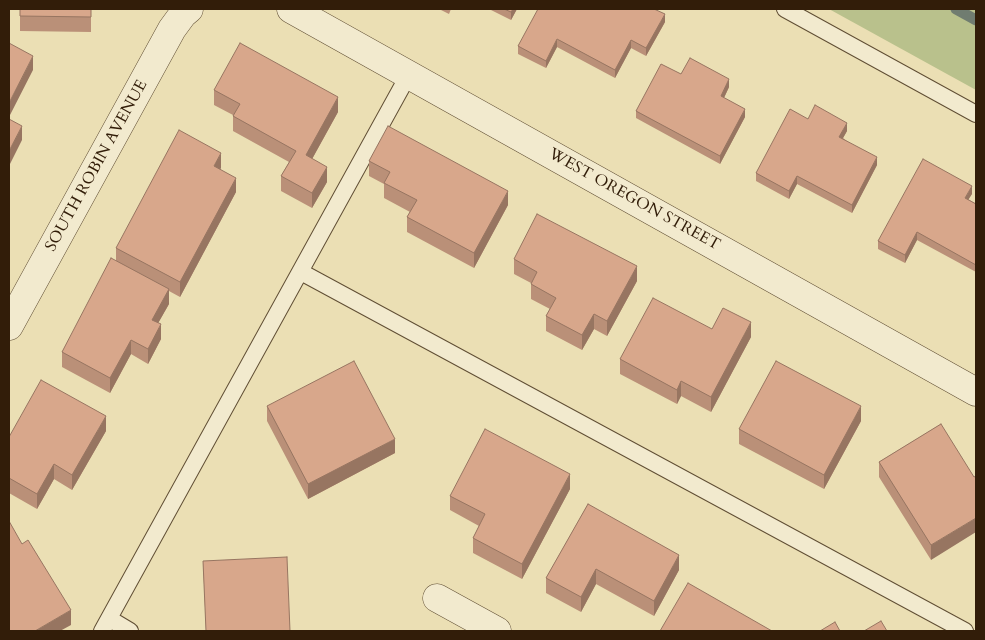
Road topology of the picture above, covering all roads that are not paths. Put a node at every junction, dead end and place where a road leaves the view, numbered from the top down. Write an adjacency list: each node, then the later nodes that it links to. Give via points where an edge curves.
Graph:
1 (189, 9): 7 (street, SOUTH ROBIN AVENUE, via 172,28)
2 (292, 9): 4 (street, WEST OREGON STREET)
3 (785, 9): 5 (lane)
4 (410, 74): 6 (lane); 8 (street, WEST OREGON STREET)
5 (976, 114)
6 (300, 272): 10 (lane); 13 (lane)
7 (9, 326)
8 (976, 392)
9 (438, 598): 12 (street)
10 (106, 625): 11 (lane)
11 (130, 631)
12 (497, 631)
13 (965, 631)

